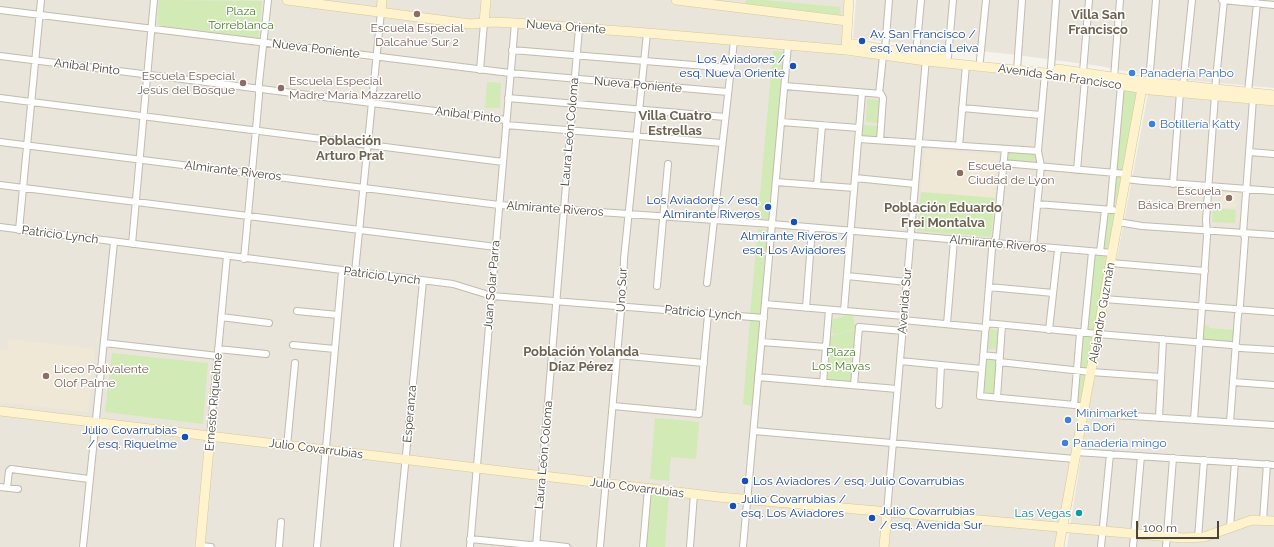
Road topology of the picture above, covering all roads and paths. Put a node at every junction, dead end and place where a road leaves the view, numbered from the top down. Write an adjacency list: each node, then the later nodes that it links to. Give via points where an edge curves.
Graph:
1 (41, 0): 27 (street)
2 (154, 0): 32 (street)
3 (268, 0): 35 (street)
4 (287, 0): 26 (street, Nueva Oriente)
5 (382, 0): 26 (street)
6 (486, 0): 29 (street)
7 (676, 0): 21 (street)
8 (848, 0): 28 (street)
9 (889, 0): 39 (street)
10 (921, 0): 40 (street)
11 (953, 0): 44 (street)
12 (986, 0): 46 (street)
13 (1022, 0): 50 (street)
14 (1056, 0): 53 (street)
15 (1089, 0): 56 (street)
16 (1120, 0): 57 (street)
17 (1156, 0): 61 (street)
18 (1192, 0): 64 (street)
19 (1221, 0): 20 (street)
20 (1224, 0): 22 (street); 67 (street)
21 (698, 1): 23 (street)
22 (1257, 3): 24 (street); 70 (street)
23 (742, 4): 28 (street)
24 (1274, 5)
25 (0, 10): 27 (street, Nueva Poniente)
26 (381, 12): 29 (street, Nueva Oriente, via 471,24); 43 (street)
27 (40, 15): 32 (street, Nueva Poniente); 47 (street)
28 (847, 21): 37 (street)
29 (484, 23): 30 (street, Nueva Oriente); 52 (street)
30 (515, 23): 31 (street, Nueva Oriente); 38 (street, Juan Solar Parra)
31 (579, 28): 33 (street, Nueva Oriente); 41 (street, Laura León Coloma)
32 (151, 29): 35 (street, Nueva Poniente); 55 (street)
33 (647, 33): 34 (street, Nueva Oriente); 48 (street, Uno Sur)
34 (734, 41): 36 (street, Nueva Oriente); 51 (street)
35 (263, 43): 43 (street, Nueva Poniente); 63 (street)
36 (788, 45): 37 (street, Nueva Oriente); 62 (street)
37 (846, 47): 39 (street, Avenida San Francisco)
38 (512, 50): 41 (street); 54 (street, Juan Solar Parra)
39 (884, 53): 40 (street, Avenida San Francisco); 45 (street, Avenida San Francisco); 69 (street)
40 (916, 54): 45 (street, Avenida San Francisco)
41 (576, 55): 48 (street); 58 (street, Laura León Coloma)
42 (0, 56): 47 (street, Aníbal Pinto)
43 (376, 57): 52 (street, Nueva Poniente); 75 (street)
44 (948, 57): 45 (street, Avenida San Francisco); 46 (street, Avenida San Francisco)
45 (926, 58): 49 (street, Avenida San Francisco); 93 (street, Avenida Sur)
46 (980, 60): 50 (street, Avenida San Francisco)
47 (35, 61): 55 (street, Aníbal Pinto); 74 (street)
48 (644, 61): 51 (street); 59 (street, Uno Sur)
49 (966, 65): 50 (street, Avenida San Francisco); 77 (street)
50 (1017, 67): 53 (street, Avenida San Francisco)
51 (730, 68): 65 (street)
52 (480, 70): 54 (street, Nueva Poniente)
53 (1048, 70): 56 (street, Avenida San Francisco); 79 (street)
54 (510, 73): 58 (street, Nueva Poniente); 72 (street, Juan Solar Parra)
55 (147, 75): 63 (street, Aníbal Pinto); 80 (street)
56 (1084, 76): 57 (street, Avenida San Francisco); 60 (street, Avenida San Francisco); 106 (street)
57 (1114, 78): 61 (street, Avenida San Francisco)
58 (574, 79): 59 (street, Nueva Poniente); 76 (street, Laura León Coloma)
59 (641, 85): 65 (street, Nueva Poniente); 78 (street, Uno Sur)
60 (1120, 85): 61 (street, Avenida San Francisco); 107 (street, Alejandro Guzmán)
61 (1145, 85): 64 (street, Avenida San Francisco); 109 (street, Alejandro Guzmán)
62 (784, 86): 66 (street); 83 (street)
63 (259, 89): 75 (street, Aníbal Pinto); 87 (street)
64 (1182, 89): 67 (street, Avenida San Francisco); 113 (street)
65 (728, 92): 81 (street)
66 (862, 92): 69 (street); 85 (street)
67 (1215, 92): 70 (street, Avenida San Francisco); 116 (street)
68 (1274, 94): 70 (street, Avenida San Francisco)
69 (880, 95): 90 (street)
70 (1251, 96): 73 (street, Avenida San Francisco); 99 (street)
71 (0, 98): 74 (street)
72 (508, 98): 76 (street); 82 (street, Juan Solar Parra)
73 (1274, 101)
74 (31, 102): 80 (street); 95 (street)
75 (372, 103): 82 (street, Aníbal Pinto); 94 (street)
76 (572, 104): 78 (street); 86 (street, Laura León Coloma)
77 (962, 108): 79 (street); 96 (street)
78 (638, 109): 81 (street); 88 (street, Uno Sur)
79 (1041, 115): 98 (street)
80 (144, 116): 87 (street); 101 (street)
81 (725, 117): 92 (street)
82 (506, 122): 86 (street, Aníbal Pinto); 102 (street, Juan Solar Parra)
83 (781, 122): 84 (street); 111 (street)
84 (822, 125): 85 (street); 115 (street)
85 (860, 128): 89 (street)
86 (570, 130): 88 (street, Aníbal Pinto); 125 (street, Laura León Coloma)
87 (256, 131): 94 (street); 108 (street)
88 (636, 135): 92 (street, Aníbal Pinto); 128 (street, Uno Sur)
89 (859, 139): 90 (street); 110 (street)
90 (880, 140): 93 (street)
91 (0, 142): 95 (street, Almirante Riveros)
92 (722, 142): 131 (street)
93 (919, 143): 96 (street); 112 (street, Avenida Sur)
94 (368, 145): 102 (street); 118 (street)
95 (27, 146): 101 (street, Almirante Riveros); 117 (street)
96 (959, 146): 97 (street)
97 (1005, 149): 98 (street); 103 (street)
98 (1038, 151): 105 (street)
99 (1249, 152): 100 (street); 120 (street)
100 (1274, 154)
101 (140, 160): 108 (street, Almirante Riveros); 122 (street)
102 (503, 162): 124 (street, Juan Solar Parra)
103 (1003, 163): 105 (street); 145 (street)
104 (668, 164): 129 (street)
105 (1041, 166): 106 (street); 123 (street)
106 (1077, 170): 107 (street)
107 (1113, 173): 109 (street); 126 (street, Alejandro Guzmán)
108 (252, 174): 118 (street, Almirante Riveros); 130 (street)
109 (1127, 176): 113 (street, via 1143,182); 127 (street, Alejandro Guzmán)
110 (855, 178): 112 (street); 119 (street)
111 (776, 182): 115 (street); 133 (street)
112 (915, 184): 142 (street, Avenida Sur)
113 (1173, 184): 116 (street)
114 (0, 185): 117 (street)
115 (817, 185): 119 (street)
116 (1208, 186): 120 (street); 138 (street)
117 (23, 188): 122 (street); 136 (street)
118 (364, 188): 124 (street, Almirante Riveros); 137 (street)
119 (854, 188): 139 (street)
120 (1247, 189): 121 (street); 140 (street)
121 (1274, 190)
122 (136, 202): 130 (street); 146 (street)
123 (1037, 204): 126 (street); 147 (street)
124 (499, 205): 125 (street, Almirante Riveros); 148 (street, Juan Solar Parra)
125 (564, 209): 128 (street, Almirante Riveros); 168 (street, Laura León Coloma)
126 (1108, 210): 127 (street); 151 (street, Alejandro Guzmán)
127 (1120, 211): 132 (street, Alejandro Guzmán)
128 (628, 214): 129 (street, Almirante Riveros); 171 (street, Uno Sur)
129 (664, 216): 131 (street, Almirante Riveros); 163 (street)
130 (248, 217): 137 (street); 154 (street)
131 (714, 220): 133 (street, Almirante Riveros); 161 (street)
132 (1118, 222): 138 (street); 152 (street, Alejandro Guzmán)
133 (772, 224): 135 (street, Almirante Riveros); 169 (street)
134 (0, 227): 136 (street, Patricio Lynch)
135 (812, 228): 139 (street, Almirante Riveros); 172 (street)
136 (19, 230): 144 (street, Patricio Lynch)
137 (360, 230): 148 (street); 158 (street)
138 (1206, 230): 140 (street); 157 (street)
139 (851, 231): 142 (street, Almirante Riveros); 159 (street)
140 (1244, 233): 141 (street); 173 (street)
141 (1274, 235)
142 (911, 236): 143 (street, Almirante Riveros); 162 (street, Avenida Sur)
143 (954, 240): 145 (street, Almirante Riveros); 184 (street)
144 (114, 242): 146 (street, Patricio Lynch); 194 (street)
145 (994, 243): 147 (street, Almirante Riveros); 164 (street)
146 (132, 244): 153 (street, Patricio Lynch)
147 (1033, 246): 149 (street, Almirante Riveros)
148 (496, 247): 166 (street, Juan Solar Parra)
149 (1058, 249): 150 (street, Almirante Riveros); 165 (street)
150 (1092, 252): 151 (street, Almirante Riveros); 189 (street, Alejandro Guzmán)
151 (1100, 252): 152 (street, Almirante Riveros)
152 (1112, 253): 155 (street, Alejandro Guzmán)
153 (227, 256): 154 (street, Patricio Lynch); 180 (street, Ernesto Riquelme)
154 (244, 259): 156 (street, Patricio Lynch)
155 (1111, 263): 157 (street); 167 (street, Alejandro Guzmán)
156 (342, 271): 158 (street, Patricio Lynch); 179 (street)
157 (1205, 271): 170 (street)
158 (355, 272): 160 (street, Patricio Lynch)
159 (847, 276): 162 (street); 176 (street)
160 (423, 281): 166 (street, Patricio Lynch, via 461,286); 240 (street, Esperanza)
161 (707, 282)
162 (907, 282): 182 (street, Avenida Sur)
163 (657, 286)
164 (989, 287): 165 (street); 186 (street)
165 (1053, 293): 187 (street)
166 (492, 296): 168 (street, Patricio Lynch); 245 (street, Juan Solar Parra)
167 (1104, 299): 170 (street); 190 (street, Alejandro Guzmán)
168 (556, 302): 171 (street, Patricio Lynch); 246 (street, Laura León Coloma)
169 (765, 304): 172 (street); 181 (street)
170 (1202, 306): 173 (street); 193 (street)
171 (622, 307): 178 (street, Patricio Lynch); 202 (street, Uno Sur)
172 (806, 308): 174 (street)
173 (1239, 309): 177 (street); 196 (street)
174 (829, 310): 176 (street); 197 (street)
175 (297, 311): 179 (street)
176 (844, 311): 182 (street)
177 (1274, 312)
178 (708, 314): 181 (street, Patricio Lynch); 208 (street)
179 (338, 315): 199 (street)
180 (221, 317): 183 (street); 198 (street, Ernesto Riquelme)
181 (764, 318): 192 (street)
182 (904, 318): 184 (street); 188 (street, Avenida Sur)
183 (269, 323)
184 (946, 324): 186 (street)
185 (1002, 325): 186 (street); 187 (street); 205 (street)
186 (986, 326): 203 (street)
187 (1049, 330): 189 (street)
188 (903, 331): 206 (street, Avenida Sur); 217 (street, via 859,327)
189 (1082, 333): 190 (street); 211 (street, Alejandro Guzmán)
190 (1098, 334): 191 (street); 212 (street, Alejandro Guzmán)
191 (1163, 340): 193 (street); 214 (street)
192 (762, 342): 197 (street); 213 (street)
193 (1200, 342): 196 (street); 227 (street)
194 (104, 343): 204 (street); 228 (street)
195 (293, 345): 199 (street)
196 (1236, 346): 200 (street); 215 (street)
197 (826, 347): 216 (street)
198 (218, 349): 201 (street); 204 (street, Ernesto Riquelme)
199 (335, 349): 235 (street)
200 (1274, 350)
201 (266, 354)
202 (618, 355): 208 (street); 223 (street, Uno Sur)
203 (983, 355): 205 (street); 210 (street)
204 (218, 356): 232 (street, Ernesto Riquelme)
205 (1000, 359): 211 (street); 220 (street)
206 (900, 361): 209 (street); 219 (street, Avenida Sur)
207 (295, 363): 234 (street)
208 (704, 364): 223 (street, via 699,414)
209 (941, 365): 210 (street); 221 (street)
210 (982, 369): 220 (street, via 980,396)
211 (1076, 370): 212 (street); 222 (street, Alejandro Guzmán)
212 (1091, 372): 214 (street); 224 (street, Alejandro Guzmán)
213 (758, 377): 216 (street); 231 (street)
214 (1161, 378): 226 (street)
215 (1233, 382): 218 (street); 229 (street)
216 (823, 383): 217 (street)
217 (854, 385): 219 (street)
218 (1274, 385)
219 (898, 389): 233 (street, Avenida Sur)
220 (997, 398): 222 (street)
221 (939, 405)
222 (1074, 405): 224 (street)
223 (613, 406): 248 (street, Uno Sur)
224 (1084, 409): 226 (street); 237 (street, Alejandro Guzmán)
225 (0, 411): 228 (street, Julio Covarrubias)
226 (1159, 418): 227 (street)
227 (1194, 420): 229 (street)
228 (95, 422): 232 (street, Julio Covarrubias); 247 (street)
229 (1230, 422): 230 (street)
230 (1274, 425)
231 (754, 431): 233 (street); 254 (street)
232 (210, 437): 234 (street, Julio Covarrubias); 266 (street, Ernesto Riquelme)
233 (893, 443): 237 (street); 255 (street, Avenida Sur)
234 (287, 446): 235 (street, Julio Covarrubias)
235 (326, 450): 240 (street, Julio Covarrubias); 271 (street)
236 (1110, 454): 237 (street); 238 (street); 261 (street)
237 (1076, 456): 260 (street, Alejandro Guzmán)
238 (1141, 456): 239 (street); 262 (street)
239 (1173, 458): 241 (street); 263 (street)
240 (406, 460): 245 (street, Julio Covarrubias); 272 (street, Esperanza)
241 (1204, 460): 242 (street); 264 (street)
242 (1235, 462): 243 (street); 259 (street)
243 (1267, 464): 244 (street); 256 (street)
244 (1274, 465)
245 (477, 468): 246 (street, Julio Covarrubias); 265 (street, Juan Solar Parra)
246 (542, 476): 248 (street, Julio Covarrubias); 267 (street, Laura León Coloma)
247 (89, 479): 250 (street, via 11,469); 268 (street)
248 (606, 484): 252 (street, Julio Covarrubias); 275 (street, Uno Sur)
249 (0, 487): 250 (street)
250 (7, 488): 251 (street)
251 (18, 489)
252 (648, 489): 253 (street, Julio Covarrubias); 276 (street)
253 (694, 494): 254 (street, Julio Covarrubias); 277 (street)
254 (747, 500): 255 (street, Julio Covarrubias); 278 (street)
255 (887, 512): 260 (street, Julio Covarrubias); 279 (street, Avenida Sur)
256 (1263, 520): 257 (street, Julio Covarrubias); 259 (street, Julio Covarrubias, via 1247,521)
257 (1274, 521)
258 (281, 522): 270 (street)
259 (1230, 527): 264 (street, Julio Covarrubias)
260 (1063, 528): 261 (street, Julio Covarrubias); 280 (street, Alejandro Guzmán)
261 (1102, 531): 262 (street, Julio Covarrubias); 281 (street)
262 (1134, 534): 263 (street, Julio Covarrubias); 282 (street)
263 (1167, 537): 264 (street, Julio Covarrubias); 283 (street)
264 (1198, 538)
265 (470, 539): 267 (street); 273 (street, Juan Solar Parra)
266 (200, 546): 269 (street)
267 (536, 546): 274 (street)
268 (83, 547)
269 (211, 547)
270 (279, 547)
271 (317, 547)
272 (397, 547)
273 (470, 547)
274 (567, 547)
275 (600, 547)
276 (643, 547)
277 (690, 547)
278 (743, 547)
279 (884, 547)
280 (1059, 547)
281 (1101, 547)
282 (1133, 547)
283 (1166, 547)

